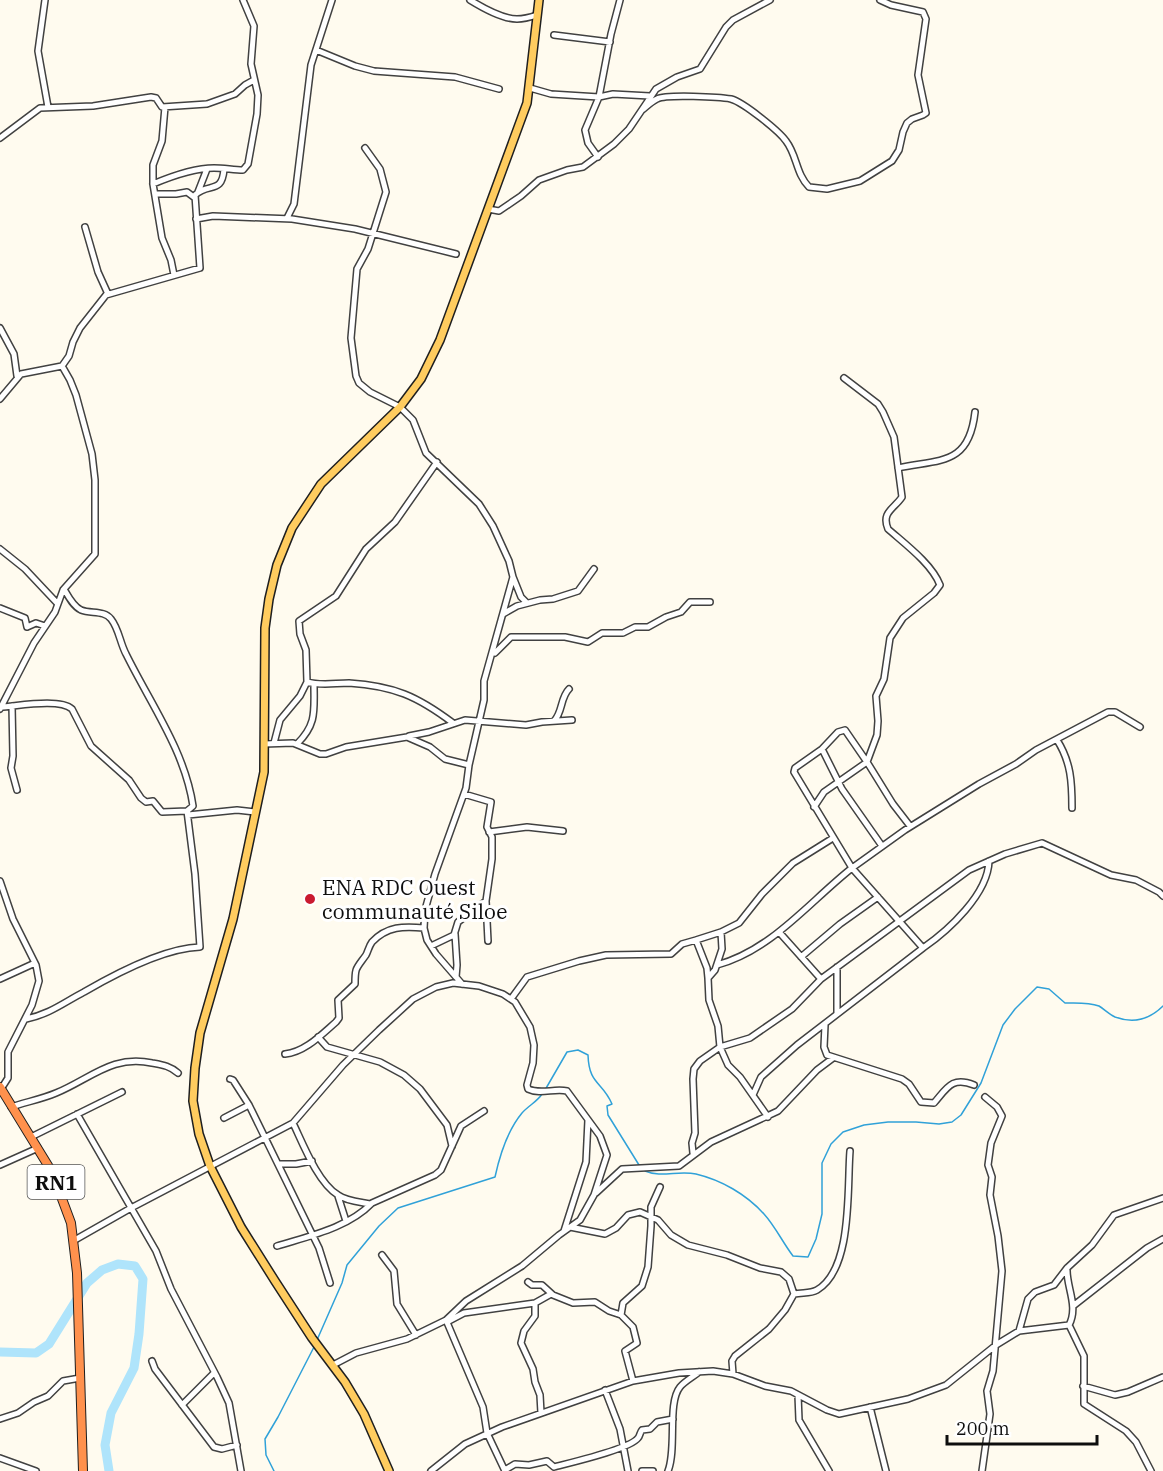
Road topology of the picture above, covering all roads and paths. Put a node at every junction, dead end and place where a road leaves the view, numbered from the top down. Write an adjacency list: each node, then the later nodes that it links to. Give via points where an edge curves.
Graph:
1 (45, 0): 18 (street, via 38,51)
2 (243, 0): 13 (street, via 254,26)
3 (332, 0): 12 (street)
4 (470, 0): 9 (street, via 512,18)
5 (539, 0): 9 (main road)
6 (620, 0): 11 (street)
7 (770, 0): 16 (street, via 732,20 700,69 662,84)
8 (880, 0): 20 (street, via 923,12 926,19 918,75 926,112 908,123 892,161 860,181 827,189 809,187 784,138 732,99 661,98)
9 (537, 15): 14 (main road)
10 (554, 35): 11 (street)
11 (610, 42): 17 (street)
12 (316, 50): 15 (street, via 374,71 455,77); 30 (street, via 294,204)
13 (254, 80): 19 (street, via 235,94 207,104); 25 (street, via 258,106 248,164 243,170)
14 (530, 88): 17 (street); 29 (main road)
15 (499, 89)
16 (650, 96): 17 (street, via 613,93); 20 (street)
17 (599, 97): 23 (street, via 585,130)
18 (48, 107): 19 (street, via 93,106 148,97); 21 (street, via 34,111)
19 (165, 107): 26 (street)
20 (642, 110): 23 (street, via 625,135)
21 (0, 138)
22 (365, 148): 33 (street, via 380,169 386,187)
23 (598, 157): 29 (street, via 583,167 538,180 500,211)
24 (207, 169): 25 (street); 26 (street); 28 (street)
25 (224, 169): 28 (street, via 219,185)
26 (153, 184): 27 (street)
27 (156, 194): 28 (street); 35 (street, via 162,238)
28 (196, 195): 31 (street)
29 (488, 209): 42 (main road, via 440,340 421,379)
30 (287, 218): 31 (street); 33 (street)
31 (196, 219): 35 (street, via 201,267)
32 (85, 227): 36 (street)
33 (372, 233): 34 (street); 42 (street, via 357,268 351,324 353,361 359,383)
34 (456, 254)
35 (174, 275): 36 (street)
36 (108, 294): 38 (street, via 80,328)
37 (0, 328): 39 (street, via 14,354)
38 (62, 366): 39 (street); 49 (street, via 73,387 92,454 96,547 92,558)
39 (17, 376): 41 (street)
40 (844, 378): 45 (street, via 881,408 893,432)
41 (0, 399)
42 (400, 407): 44 (street, via 413,420 426,453); 70 (main road, via 321,484 292,528 277,565 265,628)
43 (975, 412): 45 (street, via 969,438 958,452 941,461)
44 (437, 462): 48 (street, via 487,515); 57 (street, via 394,522 366,549 333,600 299,621 306,650)
45 (898, 468): 73 (street, via 902,497 890,508 886,525 917,554 940,585 903,618 890,638 884,679 876,696 877,735)
46 (0, 549): 51 (street)
47 (594, 569): 52 (street, via 578,591)
48 (513, 577): 52 (street); 54 (street)
49 (64, 589): 51 (street); 81 (street, via 76,606 112,620 124,652 176,749 190,787 193,806)
50 (710, 602): 56 (street, via 690,602 681,612 648,627 602,633 588,642 565,637 511,637)
51 (57, 603): 55 (street)
52 (527, 603): 54 (street)
53 (0, 608): 55 (street, via 25,618 27,627 36,623)
54 (501, 615): 56 (street)
55 (45, 626): 61 (street)
56 (492, 656): 64 (street, via 483,685)
57 (307, 682): 58 (street); 69 (street, via 280,720)
58 (314, 684): 65 (street, via 396,690); 71 (street, via 313,721)
59 (569, 689): 63 (street)
60 (12, 706): 61 (street); 76 (street, via 10,768); 81 (street, via 69,705 91,746 129,780 141,798 153,801 162,812)
61 (1, 708)
62 (572, 720): 63 (street)
63 (554, 721): 64 (street, via 529,725)
64 (480, 722): 65 (street); 74 (street)
65 (453, 723): 67 (street)
66 (1140, 727): 68 (street, via 1111,712)
67 (407, 737): 71 (street, via 326,754); 74 (street, via 445,759)
68 (1057, 740): 79 (street, via 1071,770); 82 (street)
69 (274, 743): 70 (street); 71 (street)
70 (264, 744): 80 (main road, via 264,772)
71 (297, 744)
72 (822, 749): 73 (street, via 845,730); 75 (street); 78 (street, via 794,770)
73 (867, 762): 75 (street); 82 (street)
74 (469, 765): 77 (street)
75 (840, 781): 78 (street, via 824,792); 86 (street)
76 (17, 790)
77 (464, 794): 84 (street, via 491,802); 94 (street, via 426,905)
78 (814, 807): 85 (street)
79 (1072, 808)
80 (255, 812): 81 (street); 144 (main road, via 233,919 200,1033 195,1068 199,1134)
81 (187, 813): 113 (street, via 200,947 165,954 83,992 52,1011)
82 (910, 826): 86 (street)
83 (563, 831): 84 (street, via 527,827)
84 (489, 832): 92 (street, via 492,859)
85 (833, 838): 88 (street); 95 (street, via 793,863 739,923)
86 (882, 846): 88 (street)
87 (989, 861): 90 (street, via 1042,843 1111,875 1136,880); 93 (street, via 969,870); 101 (street, via 987,876 975,897)
88 (852, 868): 91 (street); 96 (street)
89 (0, 881): 103 (street, via 13,919)
90 (1163, 896)
91 (878, 897): 93 (street); 102 (street)
92 (486, 901): 97 (street, via 458,921); 99 (street)
93 (900, 921): 101 (street); 105 (street)
94 (424, 928): 100 (street); 115 (street, via 399,926 372,943 354,971 355,984 338,1000 338,1020)
95 (721, 932): 98 (street); 104 (street, via 722,949)
96 (779, 932): 102 (street); 104 (street, via 739,958)
97 (455, 934): 100 (street); 106 (street)
98 (696, 940): 107 (street); 111 (street, via 682,944 671,954 603,955 542,971 523,980)
99 (488, 941)
100 (430, 946): 106 (street)
101 (923, 948): 112 (street)
102 (801, 957): 109 (street)
103 (36, 963): 108 (street); 113 (street, via 38,988)
104 (717, 965): 107 (street)
105 (837, 967): 109 (street); 112 (street)
106 (456, 977): 110 (street)
107 (708, 978): 116 (street)
108 (0, 979)
109 (821, 979): 116 (street, via 794,1007 750,1038)
110 (462, 984): 111 (street, via 489,988); 118 (street, via 446,984 418,995)
111 (511, 999): 133 (street, via 533,1036 528,1089 567,1091)
112 (837, 1013): 114 (street)
113 (26, 1019): 123 (street, via 8,1052 8,1078)
114 (825, 1025): 119 (street, via 825,1052); 125 (street, via 761,1077)
115 (318, 1037): 117 (street, via 294,1053); 118 (street, via 327,1047)
116 (720, 1047): 125 (street, via 728,1065); 140 (street, via 694,1069)
117 (285, 1054)
118 (354, 1054): 134 (street); 137 (street, via 383,1063 418,1087 447,1125)
119 (833, 1058): 122 (street, via 902,1079 927,1104 934,1104 955,1082); 131 (street)
120 (178, 1073): 128 (street, via 168,1066 143,1060 112,1064 54,1094)
121 (230, 1080): 127 (street)
122 (974, 1085)
123 (0, 1088): 128 (highway, RN1)
124 (122, 1092): 130 (street)
125 (753, 1095): 131 (street)
126 (986, 1097): 172 (street, via 1002,1116 991,1143 988,1165 1002,1266)
127 (249, 1105): 132 (street); 136 (street)
128 (11, 1107): 135 (highway, RN1)
129 (484, 1111): 137 (street, via 463,1124)
130 (77, 1114): 135 (street); 150 (street)
131 (768, 1117): 140 (street)
132 (224, 1118)
133 (588, 1119): 146 (street, via 607,1155); 154 (street, via 586,1162)
134 (293, 1123): 136 (street); 141 (street)
135 (31, 1137): 138 (highway, RN1)
136 (266, 1137): 142 (street); 144 (street)
137 (452, 1146): 149 (street, via 440,1172)
138 (38, 1148): 143 (street); 157 (highway, RN1, via 64,1202)
139 (850, 1151): 164 (street, via 841,1255 824,1284 813,1292)
140 (693, 1154): 146 (street, via 678,1166 626,1167)
141 (312, 1161): 142 (street); 147 (street)
142 (278, 1164): 155 (street)
143 (0, 1165)
144 (210, 1166): 150 (street); 174 (main road, via 241,1227)
145 (660, 1187): 151 (street)
146 (594, 1195): 153 (street, via 580,1220)
147 (338, 1196): 149 (street); 152 (street)
148 (1163, 1198): 160 (street, via 1114,1215 1092,1245)
149 (370, 1204): 152 (street)
150 (131, 1208): 157 (street); 176 (street, via 156,1251)
151 (650, 1216): 153 (street, via 632,1213 605,1234); 164 (street, via 688,1245 781,1272 789,1279); 167 (street, via 648,1267 642,1286 623,1303)
152 (346, 1221): 155 (street)
153 (570, 1227): 154 (street)
154 (564, 1231): 168 (street, via 522,1266 462,1303)
155 (312, 1236): 158 (street); 162 (street)
156 (1163, 1239): 166 (street, via 1144,1249)
157 (74, 1241): 179 (highway, RN1)
158 (277, 1246)
159 (382, 1255): 171 (street, via 394,1272 397,1304)
160 (1067, 1268): 166 (street); 170 (street, via 1054,1285 1028,1299)
161 (528, 1282): 163 (street, via 544,1286)
162 (330, 1283)
163 (551, 1294): 165 (street); 167 (street, via 575,1304 595,1302)
164 (794, 1294): 177 (street, via 769,1329 735,1356)
165 (535, 1303): 168 (street, via 464,1313); 186 (street, via 535,1316 521,1343 533,1369)
166 (1073, 1306): 169 (street)
167 (621, 1315): 180 (street, via 633,1327 637,1343 625,1350)
168 (447, 1321): 171 (street); 189 (street, via 483,1407)
169 (1069, 1325): 170 (street); 181 (street, via 1084,1356)
170 (1018, 1331): 172 (street)
171 (416, 1335): 174 (street, via 356,1353)
172 (996, 1345): 185 (street, via 946,1384 908,1399); 205 (street, via 987,1390 990,1414)
173 (152, 1361): 184 (street)
174 (333, 1365): 196 (main road, via 364,1414)
175 (700, 1371): 177 (street); 180 (street); 188 (street, via 680,1387)
176 (214, 1373): 184 (street); 190 (street, via 229,1403)
177 (733, 1374): 183 (street)
178 (1163, 1377): 181 (street, via 1119,1395)
179 (80, 1378): 187 (street, via 63,1381 48,1396); 194 (highway, RN1)
180 (633, 1382): 182 (street)
181 (1083, 1386): 206 (street, via 1084,1404 1126,1431)
182 (605, 1390): 186 (street); 191 (street)
183 (798, 1395): 185 (street, via 836,1413); 203 (street, via 800,1419)
184 (182, 1405): 190 (street, via 214,1447)
185 (870, 1407): 204 (street)
186 (541, 1413): 189 (street)
187 (0, 1419)
188 (673, 1419): 191 (street, via 640,1430 638,1438); 202 (street, via 673,1460)
189 (487, 1433): 197 (street, via 458,1449); 198 (street)
190 (237, 1445): 195 (street)
191 (624, 1446): 198 (street, via 554,1467 545,1461 515,1464); 199 (street)
192 (0, 1458): 193 (street)
193 (36, 1471)
194 (83, 1471)
195 (241, 1471)
196 (389, 1471)
197 (431, 1471)
198 (505, 1471)
199 (628, 1471)
200 (642, 1471): 201 (street)
201 (652, 1471)
202 (668, 1471)
203 (829, 1471)
204 (886, 1471)
205 (982, 1471)
206 (1151, 1471)

